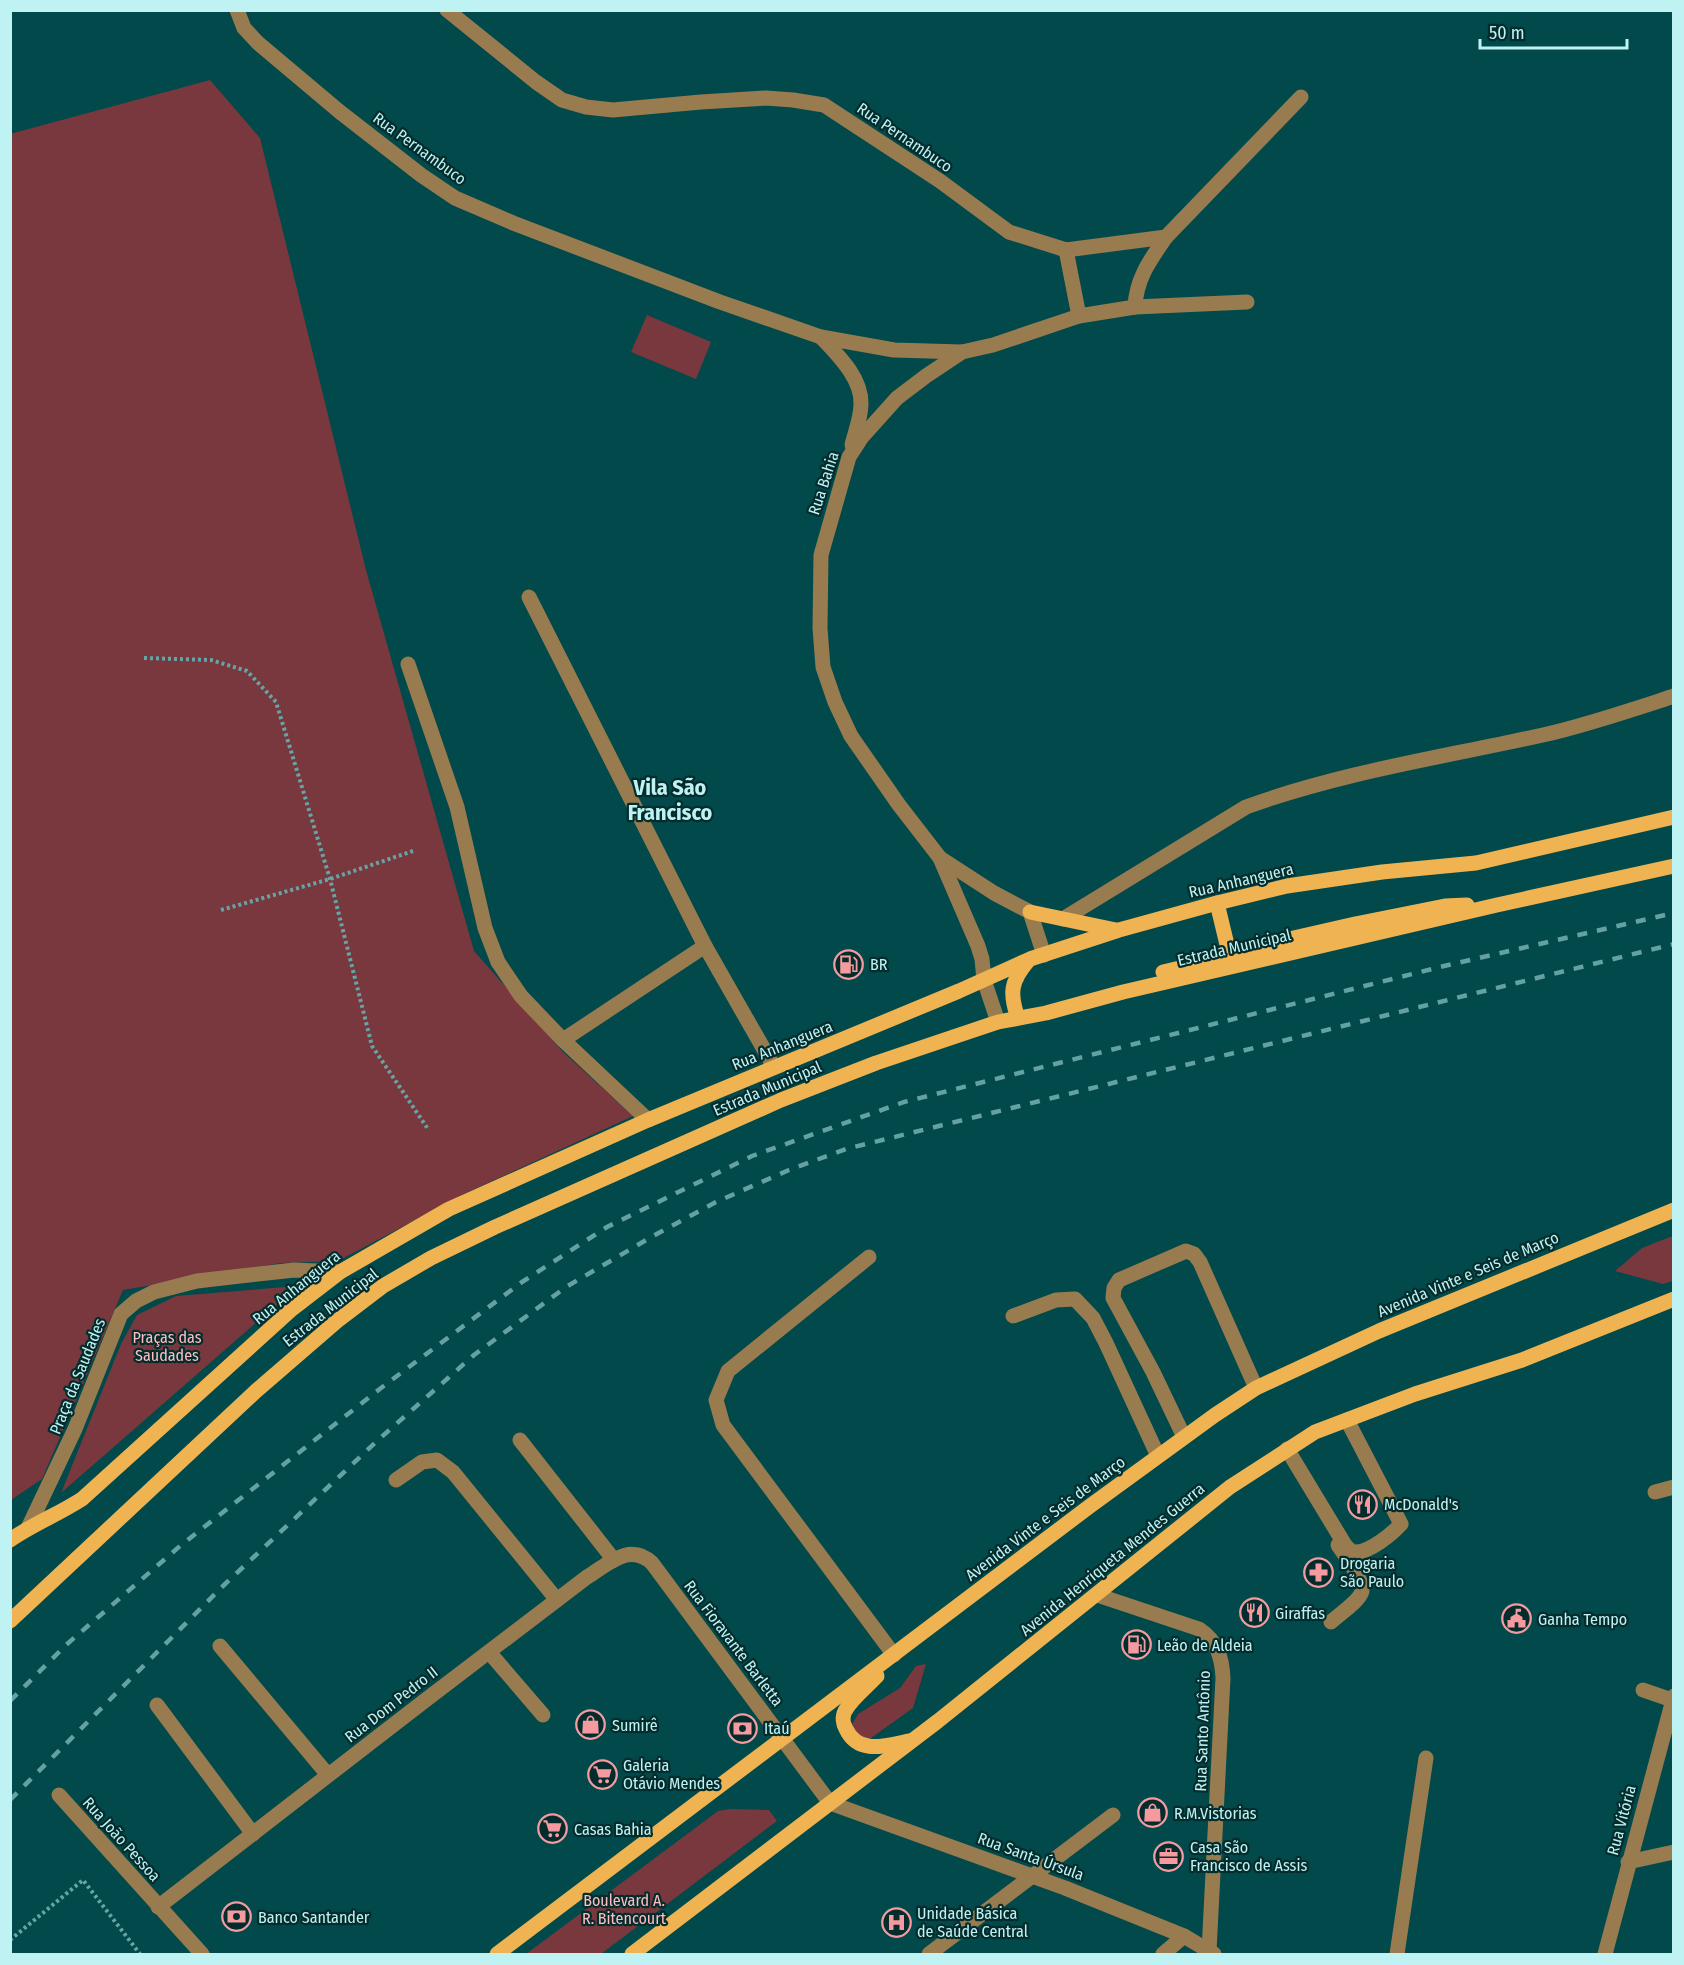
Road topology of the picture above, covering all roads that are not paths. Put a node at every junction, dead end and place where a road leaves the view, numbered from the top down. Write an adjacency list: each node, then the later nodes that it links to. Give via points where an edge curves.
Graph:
1 (237, 10): 9 (street, Rua Pernambuco, via 244,28 258,43 340,112 454,198)
2 (447, 10): 5 (street, Rua Pernambuco, via 536,82 562,100 586,107 613,110 766,98 824,105 1009,232)
3 (1301, 97): 4 (street)
4 (1166, 237): 5 (street, Rua Pernambuco); 7 (street, via 1139,279)
5 (1066, 250): 8 (street)
6 (1247, 302): 7 (street, Rua Bahia)
7 (1135, 307): 8 (street, Rua Bahia)
8 (1079, 316): 10 (street, Rua Bahia)
9 (820, 337): 10 (street, Rua Pernambuco, via 894,350); 11 (street, Rua Pernambuco, via 845,364 859,390 861,412)
10 (962, 352): 11 (street, Rua Bahia, via 897,398)
11 (849, 457): 16 (street, Rua Bahia, via 821,555 823,667 851,736)
12 (529, 597): 23 (street)
13 (408, 664): 30 (street, via 457,807 484,928 498,962 521,996)
14 (1674, 696): 21 (street, via 1564,730 1276,796 1246,807)
15 (1674, 817): 18 (main road, Rua Anhanguera, via 1476,863 1308,883)
16 (940, 858): 20 (street); 26 (street, via 978,946)
17 (1674, 866): 19 (main road, Estrada Municipal)
18 (1217, 903): 22 (main road, Rua Anhanguera); 24 (main road)
19 (1497, 905): 24 (main road, via 1445,906); 27 (main road, Estrada Municipal)
20 (1030, 912): 21 (main road); 25 (street, via 1039,944)
21 (1063, 919): 22 (main road)
22 (1119, 930): 25 (main road, Rua Anhanguera)
23 (705, 946): 30 (street); 31 (street)
24 (1229, 952): 27 (main road, via 1154,974)
25 (1037, 957): 26 (main road, Rua Anhanguera); 28 (main road, via 1017,974 1011,996)
26 (984, 980): 29 (street); 31 (main road, Rua Anhanguera)
27 (1122, 992): 28 (main road, Estrada Municipal)
28 (1018, 1018): 29 (main road, Estrada Municipal)
29 (998, 1022): 53 (main road, Estrada Municipal, via 876,1062 781,1100 495,1227 383,1286 286,1364)
30 (563, 1040): 32 (street)
31 (774, 1067): 32 (main road, Rua Anhanguera)
32 (648, 1120): 35 (main road, Rua Anhanguera, via 449,1209)
33 (1674, 1210): 38 (main road, Avenida Vinte e Seis de Março, via 1379,1330)
34 (869, 1257): 57 (street, via 728,1371 716,1400 723,1425)
35 (340, 1272): 47 (main road, Rua Anhanguera, via 292,1309 82,1499); 47 (street, Praça da Saudades, via 294,1270 197,1281 136,1300 121,1314 75,1429)
36 (1674, 1299): 39 (main road, Avenida Henriqueta Mendes Guerra, via 1522,1359)
37 (1013, 1316): 43 (street, via 1056,1300 1075,1299 1093,1318)
38 (1256, 1389): 40 (main road, Avenida Vinte e Seis de Março); 40 (street, via 1194,1254 1186,1251 1119,1280 1113,1288 1113,1298)
39 (1347, 1420): 42 (main road, Avenida Henriqueta Mendes Guerra, via 1315,1432); 42 (street, via 1401,1524 1373,1546 1356,1552 1344,1545)
40 (1184, 1437): 43 (main road, Avenida Vinte e Seis de Março)
41 (520, 1440): 49 (street)
42 (1283, 1451): 51 (main road, Avenida Henriqueta Mendes Guerra, via 1222,1493); 54 (street, via 1361,1583 1362,1592 1356,1600)
43 (1158, 1456): 57 (main road, Avenida Vinte e Seis de Março)
44 (396, 1480): 52 (street, via 422,1462 437,1460 453,1472)
45 (1674, 1487): 46 (street)
46 (1655, 1492)
47 (28, 1527): 48 (main road, Rua Anhanguera)
48 (10, 1540)
49 (614, 1560): 50 (street, Rua Dom Pedro II, via 630,1554 644,1555); 52 (street, Rua Dom Pedro II)
50 (652, 1563): 62 (street, Rua Fioravante Barletta)
51 (1097, 1595): 63 (main road, Avenida Henriqueta Mendes Guerra); 75 (street, Rua Santo Antônio, via 1199,1629 1208,1635 1222,1659)
52 (557, 1600): 56 (street, Rua Dom Pedro II)
53 (10, 1621)
54 (1331, 1622)
55 (220, 1646): 65 (street)
56 (489, 1652): 61 (street); 65 (street, Rua Dom Pedro II)
57 (894, 1655): 62 (main road, Avenida Vinte e Seis de Março); 63 (main road, via 847,1708 844,1723 853,1740 863,1746)
58 (1643, 1690): 59 (street)
59 (1673, 1698): 71 (street, Rua Vitória)
60 (157, 1705): 69 (street)
61 (543, 1715)
62 (783, 1738): 67 (street, Rua Fioravante Barletta); 77 (main road, Avenida Vinte e Seis de Março)
63 (912, 1741): 67 (main road, Avenida Henriqueta Mendes Guerra)
64 (1426, 1758): 81 (street)
65 (328, 1775): 69 (street, Rua Dom Pedro II)
66 (59, 1795): 73 (street, Rua João Pessoa)
67 (830, 1803): 72 (street, Rua Santa Úrsula); 78 (main road, Avenida Henriqueta Mendes Guerra)
68 (1113, 1815): 72 (street)
69 (253, 1834): 73 (street, Rua Dom Pedro II)
70 (1674, 1851): 71 (street)
71 (1628, 1862): 82 (street, Rua Vitória)
72 (1033, 1875): 74 (street, Rua Santa Úrsula); 79 (street)
73 (158, 1907): 76 (street, Rua João Pessoa)
74 (1184, 1936): 75 (street, Rua Santa Úrsula); 80 (street)
75 (1211, 1953)
76 (202, 1954)
77 (497, 1954)
78 (632, 1954)
79 (929, 1954)
80 (1163, 1954)
81 (1397, 1954)
82 (1605, 1954)

